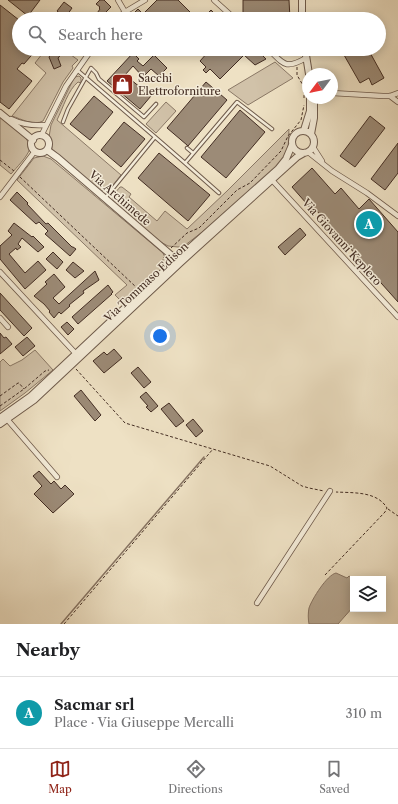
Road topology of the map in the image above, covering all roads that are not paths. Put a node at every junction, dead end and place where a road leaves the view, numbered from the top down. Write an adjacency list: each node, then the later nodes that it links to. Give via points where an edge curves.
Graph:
1 (118, 0): 5 (street)
2 (145, 0): 5 (street)
3 (214, 0): 6 (street)
4 (302, 0): 7 (street)
5 (125, 12)
6 (227, 12)
7 (302, 12)
8 (87, 56): 13 (street)
9 (276, 56): 11 (street, via 287,65)
10 (306, 56): 11 (street)
11 (307, 61): 12 (street)
12 (309, 68)
13 (77, 70): 14 (lane); 24 (street)
14 (85, 77): 19 (lane, via 91,68 99,79 144,117); 23 (lane); 29 (lane)
15 (338, 93): 17 (street)
16 (398, 93): 17 (street)
17 (390, 96): 18 (street)
18 (398, 102)
19 (156, 104)
20 (311, 104): 26 (street)
21 (313, 104): 27 (street, via 314,118)
22 (2, 115): 24 (street, via 25,125); 30 (street)
23 (63, 122)
24 (46, 125): 28 (street)
25 (272, 129): 36 (lane, via 237,102)
26 (304, 130): 27 (street); 31 (street, via 294,134)
27 (311, 134): 32 (street, via 314,140)
28 (41, 136): 30 (street, via 36,136); 34 (street, via 48,140)
29 (155, 137): 38 (lane); 43 (lane)
30 (33, 140): 35 (street, via 31,144)
31 (292, 145): 37 (street, via 298,152); 45 (street, Via Tommaso Edison, via 278,169)
32 (313, 147): 37 (street); 39 (street)
33 (187, 148): 36 (lane)
34 (47, 150): 35 (street, via 42,153); 43 (street, Via Archimede)
35 (35, 151): 42 (street)
36 (193, 153): 38 (lane)
37 (306, 153): 39 (street); 40 (street, Via Tommaso Edison, via 297,157)
38 (185, 163): 41 (lane)
39 (324, 164): 44 (street)
40 (272, 180): 45 (street, Via Tommaso Edison); 47 (street, Via Giovanni Keplero)
41 (219, 193)
42 (0, 197)
43 (105, 198): 45 (street, Via Archimede)
44 (398, 216)
45 (178, 261): 50 (street, Via Tommaso Edison)
46 (0, 272): 50 (street)
47 (398, 317)
48 (0, 318): 49 (street)
49 (8, 328)
50 (78, 356): 51 (street, Via Tommaso Edison); 51 (street, Via Tommaso Edison, via 72,365 34,400)
51 (3, 418): 52 (street, Via Tommaso Edison); 53 (street)
52 (0, 424)
53 (57, 477)
54 (330, 491): 55 (street)
55 (257, 603)

